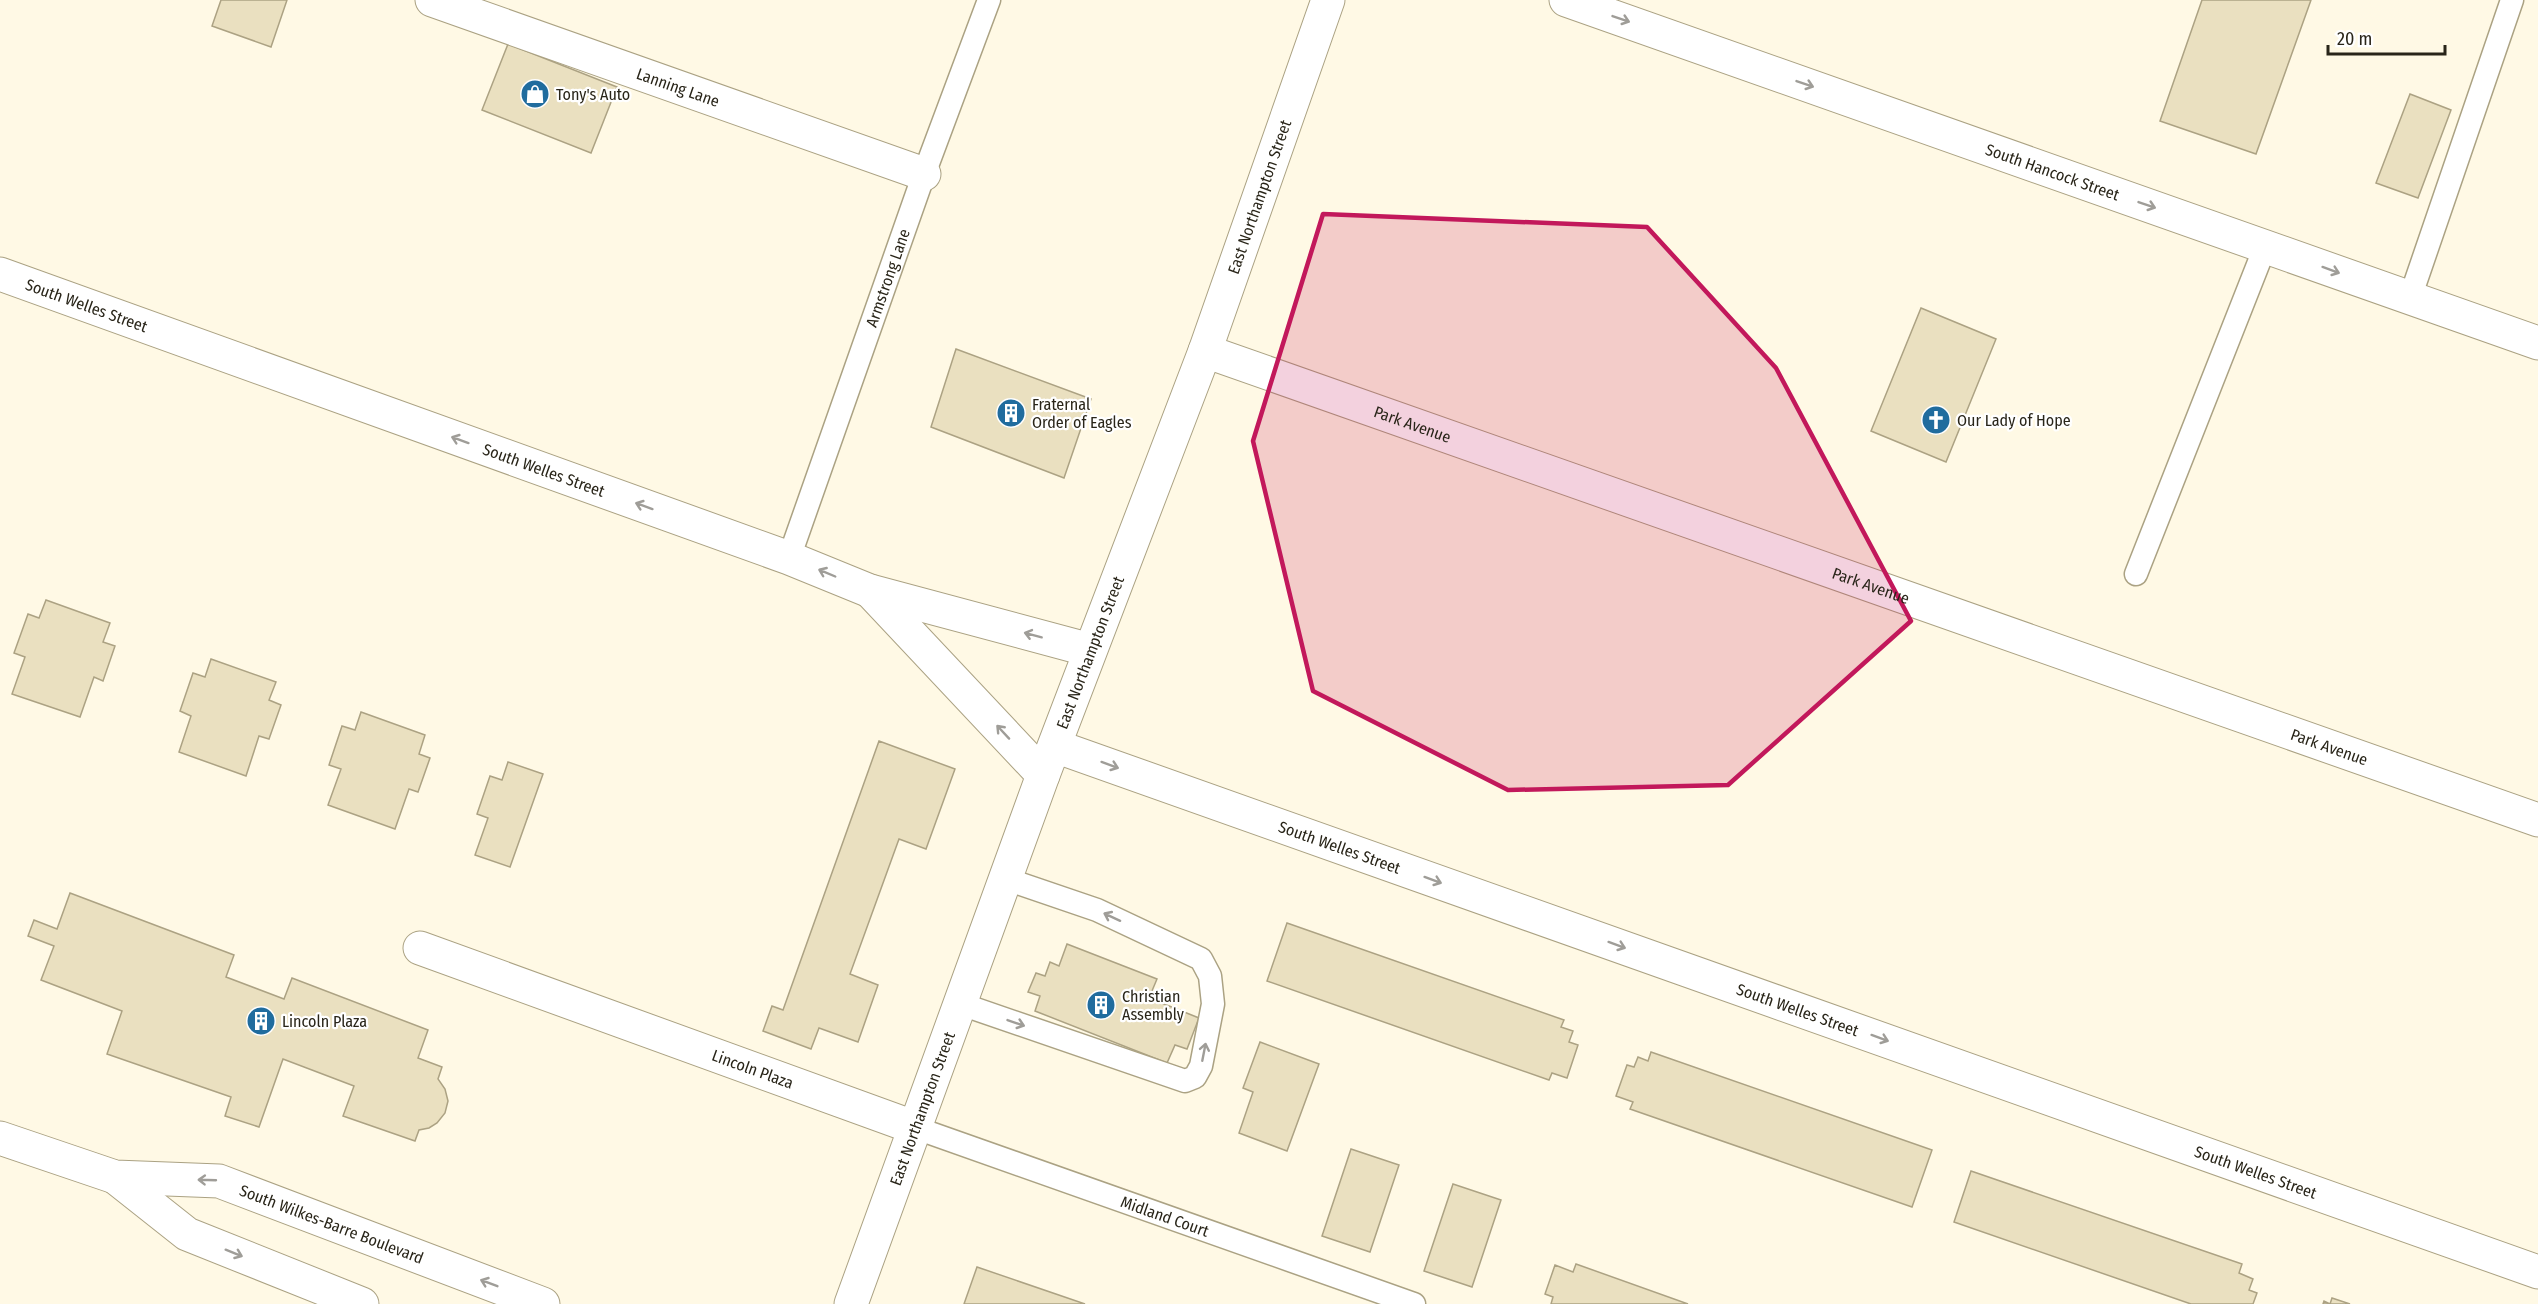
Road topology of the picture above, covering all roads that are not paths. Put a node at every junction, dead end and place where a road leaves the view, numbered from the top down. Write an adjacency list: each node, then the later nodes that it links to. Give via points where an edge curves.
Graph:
1 (432, 0): 6 (street, Lanning Lane)
2 (989, 0): 6 (lane, Armstrong Lane)
3 (1328, 0): 11 (street, East Northampton Street)
4 (1566, 0): 7 (street, South Hancock Street, one-way to 7)
5 (2512, 0): 9 (lane)
6 (924, 174): 12 (lane, Armstrong Lane)
7 (2265, 247): 9 (street, South Hancock Street, one-way to 9); 13 (lane)
8 (0, 274): 12 (street, South Welles Street, one-way to 8)
9 (2410, 298): 10 (street, South Hancock Street)
10 (2538, 343)
11 (1204, 351): 15 (street, East Northampton Street); 17 (street, Park Avenue)
12 (789, 558): 14 (street, South Welles Street, one-way to 12)
13 (2136, 574)
14 (870, 591): 15 (street, South Welles Street, one-way to 14); 16 (street, one-way to 14)
15 (1090, 650): 16 (street, East Northampton Street)
16 (1049, 760): 18 (street, East Northampton Street); 24 (street, South Welles Street, one-way to 24)
17 (2538, 820)
18 (1006, 879): 20 (street, East Northampton Street); 20 (lane, one-way to 18, via 1185,1081 1194,1077 1201,1066 1213,1004 1210,976 1201,958 1097,910)
19 (420, 948): 21 (street, Lincoln Plaza)
20 (961, 1004): 21 (street, East Northampton Street)
21 (916, 1128): 27 (street, East Northampton Street); 28 (lane, Midland Court)
22 (0, 1138): 23 (street, South Wilkes-Barre Boulevard)
23 (115, 1177): 25 (street, South Wilkes-Barre Boulevard, one-way to 25, via 187,1234); 26 (street, South Wilkes-Barre Boulevard, one-way to 23, via 219,1180)
24 (2538, 1272)
25 (362, 1304)
26 (543, 1304)
27 (850, 1304)
28 (1414, 1304)

